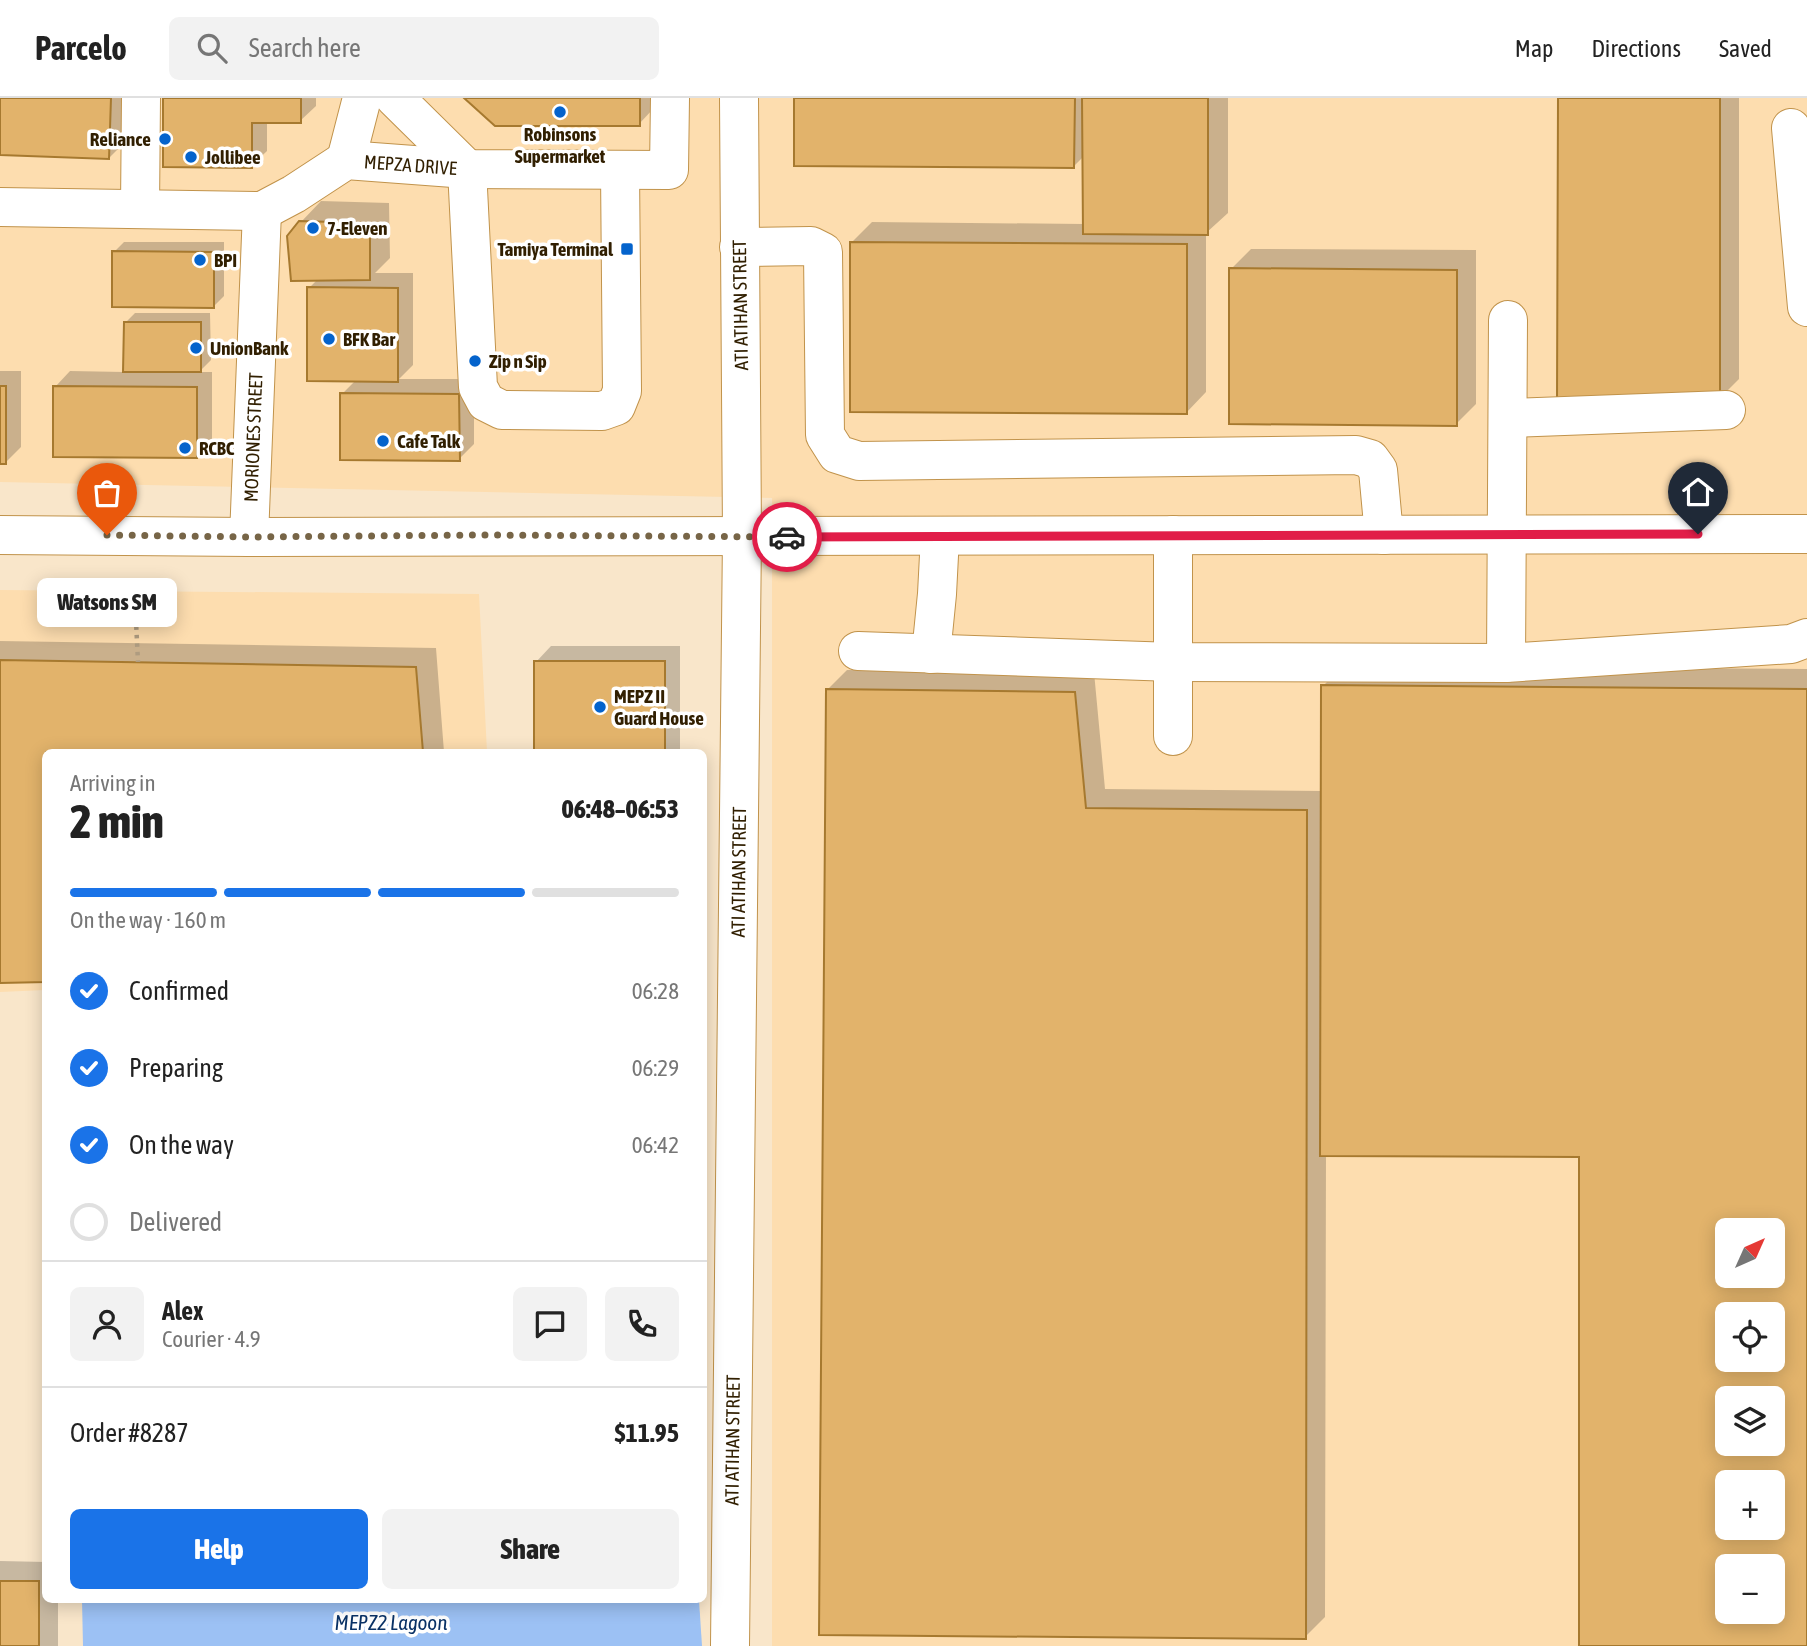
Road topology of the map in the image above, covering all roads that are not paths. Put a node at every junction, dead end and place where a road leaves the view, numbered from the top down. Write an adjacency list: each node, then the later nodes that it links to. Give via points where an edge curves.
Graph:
1 (141, 98): 11 (street)
2 (362, 98): 7 (street)
3 (395, 98): 8 (street)
4 (670, 98): 9 (street, MEPZA DRIVE, via 669,170)
5 (739, 98): 13 (street, ATI ATIHAN STREET)
6 (1791, 128): 14 (street)
7 (346, 160): 8 (street, MEPZA DRIVE); 12 (street, MEPZA DRIVE)
8 (467, 169): 9 (street, MEPZA DRIVE); 9 (street, via 478,387 486,402 502,410 602,411 616,406 622,391)
9 (620, 170)
10 (0, 207): 11 (street, MEPZA DRIVE)
11 (141, 208): 12 (street, MEPZA DRIVE)
12 (262, 211): 25 (street, MORIONES STREET)
13 (739, 247): 22 (street, via 811,246 823,252 825,435 837,454 859,461 1356,455 1370,458 1378,470); 23 (street, ATI ATIHAN STREET)
14 (1807, 307)
15 (1508, 320): 17 (street)
16 (1726, 410): 17 (street)
17 (1508, 418): 18 (street)
18 (1508, 534): 19 (street); 22 (street); 30 (street)
19 (1807, 534)
20 (0, 535): 25 (street)
21 (1173, 535): 22 (street); 24 (street); 29 (street)
22 (1384, 535)
23 (742, 536): 24 (street); 25 (street); 32 (street, ATI ATIHAN STREET)
24 (940, 536): 28 (street)
25 (248, 537)
26 (1807, 638): 30 (street, via 1791,644)
27 (858, 651): 28 (street)
28 (930, 654): 29 (street)
29 (1173, 662): 30 (street); 31 (street)
30 (1506, 663)
31 (1172, 736)
32 (730, 1646)

